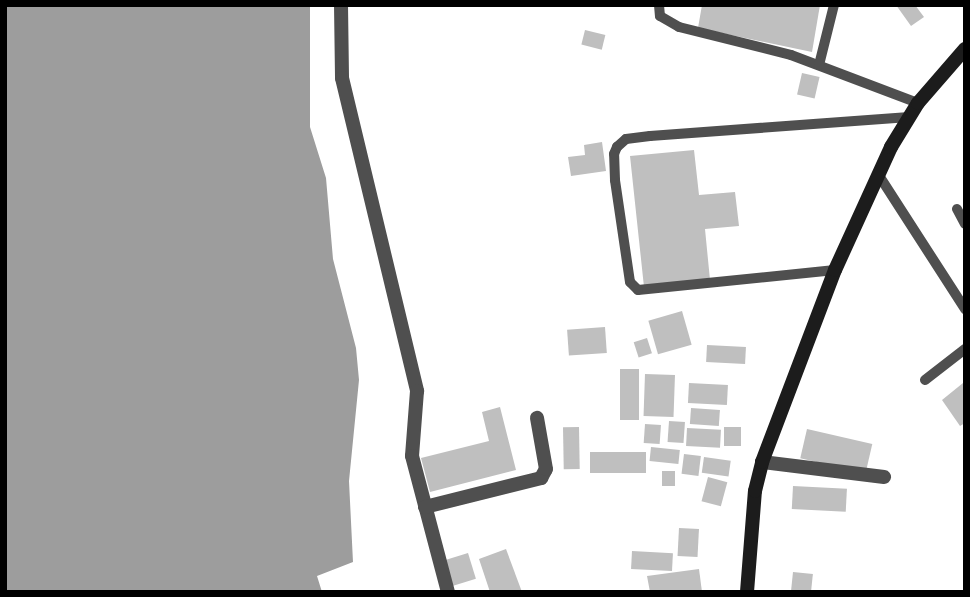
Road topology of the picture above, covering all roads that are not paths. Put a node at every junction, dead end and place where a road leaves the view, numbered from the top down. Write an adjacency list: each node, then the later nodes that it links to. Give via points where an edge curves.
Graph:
1 (341, 5): 18 (street, via 344,90 417,391 412,456)
2 (659, 5): 5 (lane, via 660,16 679,27)
3 (835, 5): 5 (lane)
4 (965, 49): 6 (street)
5 (818, 65): 6 (lane)
6 (918, 103): 7 (street)
7 (909, 117): 8 (street); 11 (lane, via 634,138 617,147 615,180 626,257 630,282 638,290)
8 (878, 174): 11 (street); 12 (lane)
9 (957, 209): 10 (lane)
10 (965, 224)
11 (835, 270): 16 (street)
12 (965, 309)
13 (965, 349): 14 (lane)
14 (925, 380)
15 (537, 418): 18 (street, via 546,469 541,478)
16 (762, 463): 17 (street); 20 (street, via 755,491)
17 (884, 477)
18 (425, 508): 19 (street)
19 (448, 592)
20 (747, 592)

